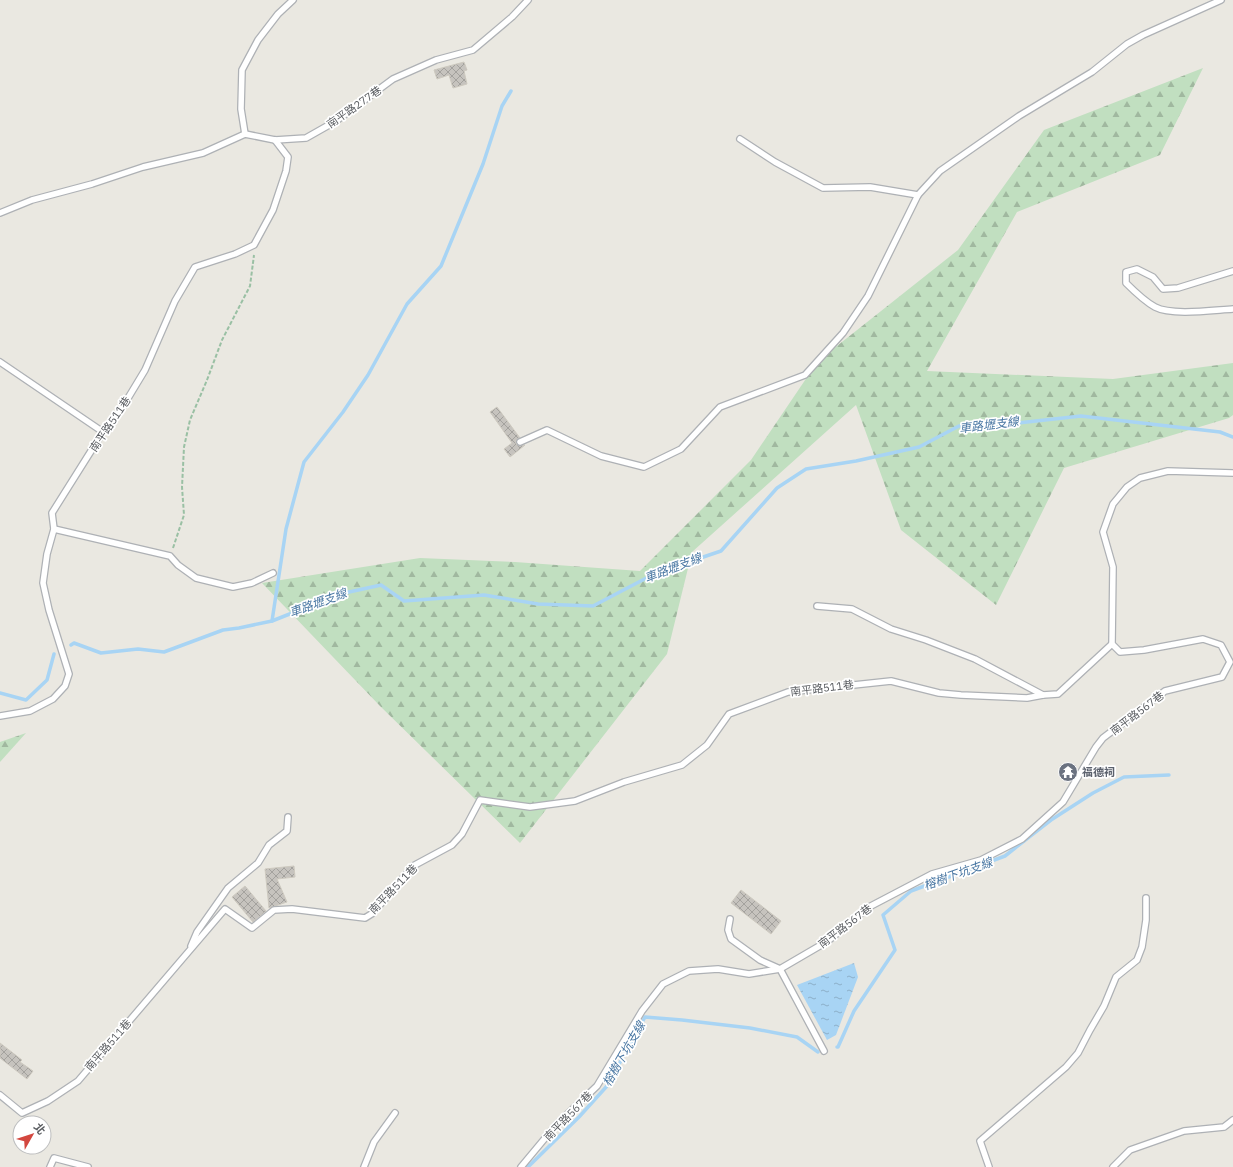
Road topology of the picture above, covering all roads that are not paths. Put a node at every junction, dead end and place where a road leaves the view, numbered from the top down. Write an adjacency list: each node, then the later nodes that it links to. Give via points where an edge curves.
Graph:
1 (293, 0): 4 (lane, via 278,14 258,40 242,70 241,109)
2 (528, 0): 5 (lane, 南平路277巷, via 473,50 436,60 393,79 336,121 306,138)
3 (1221, 0): 7 (lane, via 1126,44 1092,72 1019,116 940,171)
4 (245, 134): 5 (lane, 南平路277巷); 8 (lane, via 204,153 143,167)
5 (275, 140): 12 (lane, 南平路511巷, via 288,157 286,171 273,210 254,246 195,267 175,301 145,370 119,413)
6 (740, 140): 7 (lane, via 823,188 870,187)
7 (918, 196): 13 (lane, via 868,296 843,333 805,375 720,407 681,449 644,467 601,456 547,430)
8 (0, 212)
9 (1233, 271): 10 (lane, via 1178,288 1164,289 1153,277 1137,269 1126,272 1126,284 1157,308 1180,312)
10 (1233, 309)
11 (0, 362): 12 (lane)
12 (103, 432): 15 (lane, 南平路511巷, via 52,513)
13 (520, 442)
14 (1233, 473): 18 (lane, via 1168,471 1140,478 1127,487 1113,504 1103,532 1113,567)
15 (54, 529): 16 (lane, via 170,556 196,578 233,587 252,583); 20 (lane, 南平路511巷, via 46,554 43,583 69,674 64,686 53,699 30,711)
16 (273, 573)
17 (817, 606): 19 (lane, via 852,609 891,629 975,659)
18 (1112, 644): 19 (lane, via 1058,694); 25 (lane, 南平路567巷, via 1120,652 1203,639 1221,645 1230,662 1222,677 1165,691 1103,738 1063,802 1022,839 981,860 932,874 869,907 828,940)
19 (1043, 695): 24 (lane, 南平路511巷, via 1027,698 939,693 891,680 788,692 729,714 707,745 682,765 575,800 530,807 480,800 462,834 452,845 413,866 373,913 365,918 292,909 274,910 252,928 225,909)
20 (0, 716)
21 (288, 817): 24 (lane, via 287,831 269,845 258,863 228,888 197,932)
22 (1146, 898): 34 (lane, via 1146,920 1142,947 1137,960 1116,977 1104,1006 1078,1053 1066,1067 980,1141)
23 (730, 919): 25 (lane, via 728,930 731,939 760,960)
24 (188, 952): 27 (lane, 南平路511巷, via 78,1081 48,1101 22,1112)
25 (780, 969): 26 (lane); 33 (lane, 南平路567巷, via 749,974 718,969 689,971 663,984 642,1011 598,1086 556,1125)
26 (824, 1050)
27 (0, 1095)
28 (395, 1113): 32 (lane, via 374,1142)
29 (1233, 1120): 35 (lane, via 1224,1127 1184,1131 1130,1150)
30 (50, 1167): 31 (lane, via 54,1158)
31 (88, 1167)
32 (364, 1167)
33 (521, 1167)
34 (989, 1167)
35 (1113, 1167)

